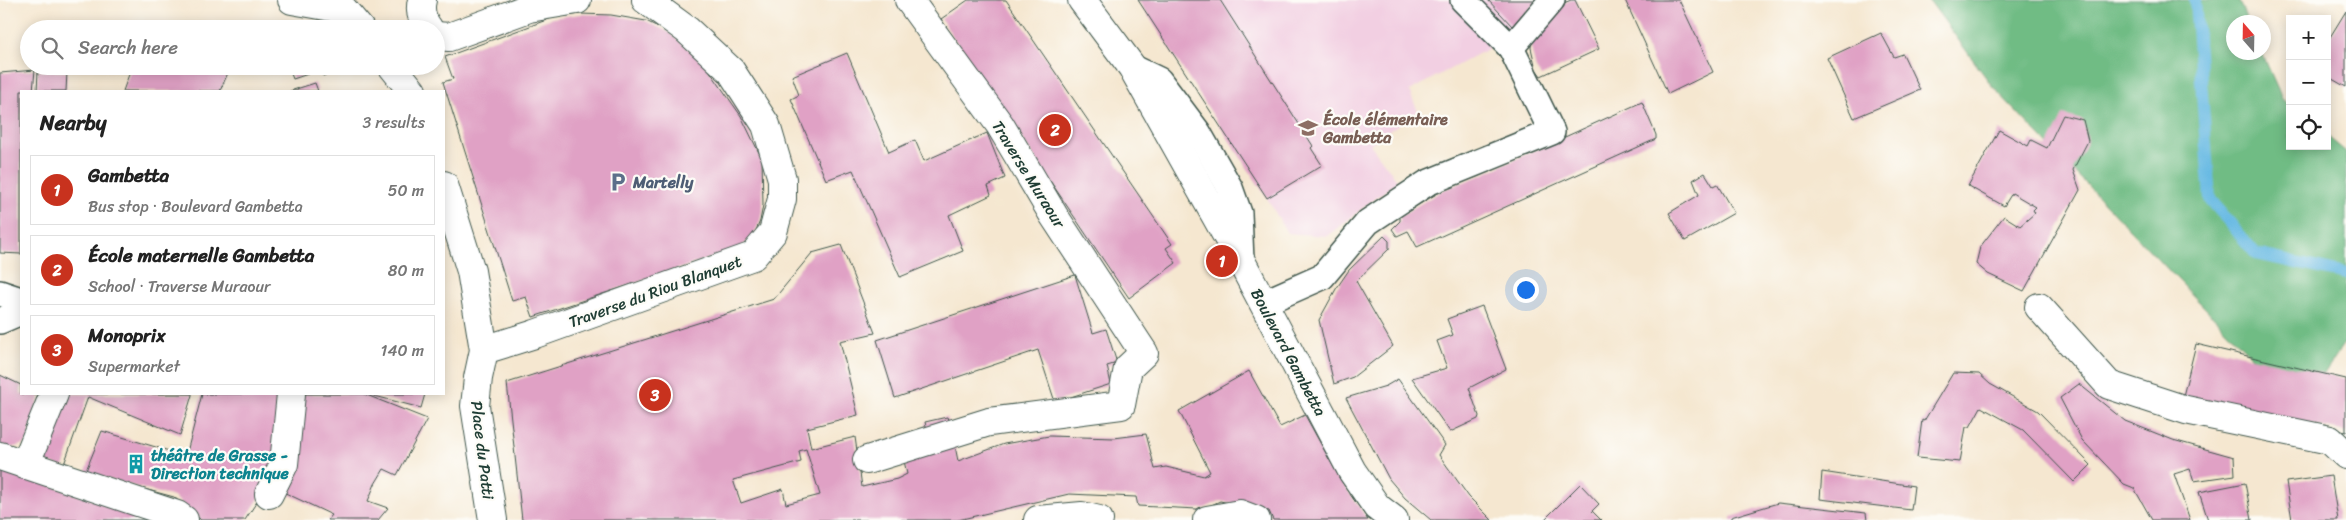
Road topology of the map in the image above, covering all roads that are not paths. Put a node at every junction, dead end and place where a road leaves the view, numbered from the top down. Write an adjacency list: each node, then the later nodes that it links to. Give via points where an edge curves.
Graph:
1 (292, 0): 9 (street, via 343,9)
2 (422, 0): 10 (street, via 420,7)
3 (576, 0): 11 (street, via 529,8)
4 (646, 0): 24 (street, Traverse du Riou Blanquet, via 687,30 731,71 766,125 782,179 782,199 773,232 753,256)
5 (909, 0): 29 (street, Traverse Muraour, via 1000,125 1054,216 1144,353 1128,368 1121,405 989,422)
6 (1082, 0): 18 (street, Boulevard Gambetta, via 1132,67)
7 (1463, 0): 12 (lane)
8 (1552, 0): 12 (lane)
9 (352, 20)
10 (423, 20)
11 (445, 37)
12 (1511, 48): 18 (lane, via 1552,132 1427,182 1368,222 1322,276)
13 (399, 75): 14 (street)
14 (411, 90)
15 (445, 188): 24 (street, via 471,271)
16 (0, 293): 17 (lane)
17 (20, 300)
18 (1263, 303): 38 (street, Boulevard Gambetta, via 1352,471 1377,507)
19 (2039, 307): 27 (street, via 2109,385 2186,410 2330,440)
20 (20, 312): 21 (lane)
21 (0, 321)
22 (0, 325): 23 (lane)
23 (20, 326)
24 (484, 350): 35 (street, Place du Patti, via 475,406)
25 (54, 395): 30 (street)
26 (291, 395): 31 (street, via 284,464)
27 (2346, 455)
28 (0, 456): 30 (street)
29 (867, 460)
30 (26, 465): 34 (street)
31 (269, 494)
32 (1248, 517): 37 (street)
33 (1087, 519): 36 (street)
34 (184, 520)
35 (493, 520)
36 (1038, 520)
37 (1208, 520)
38 (1394, 520)

